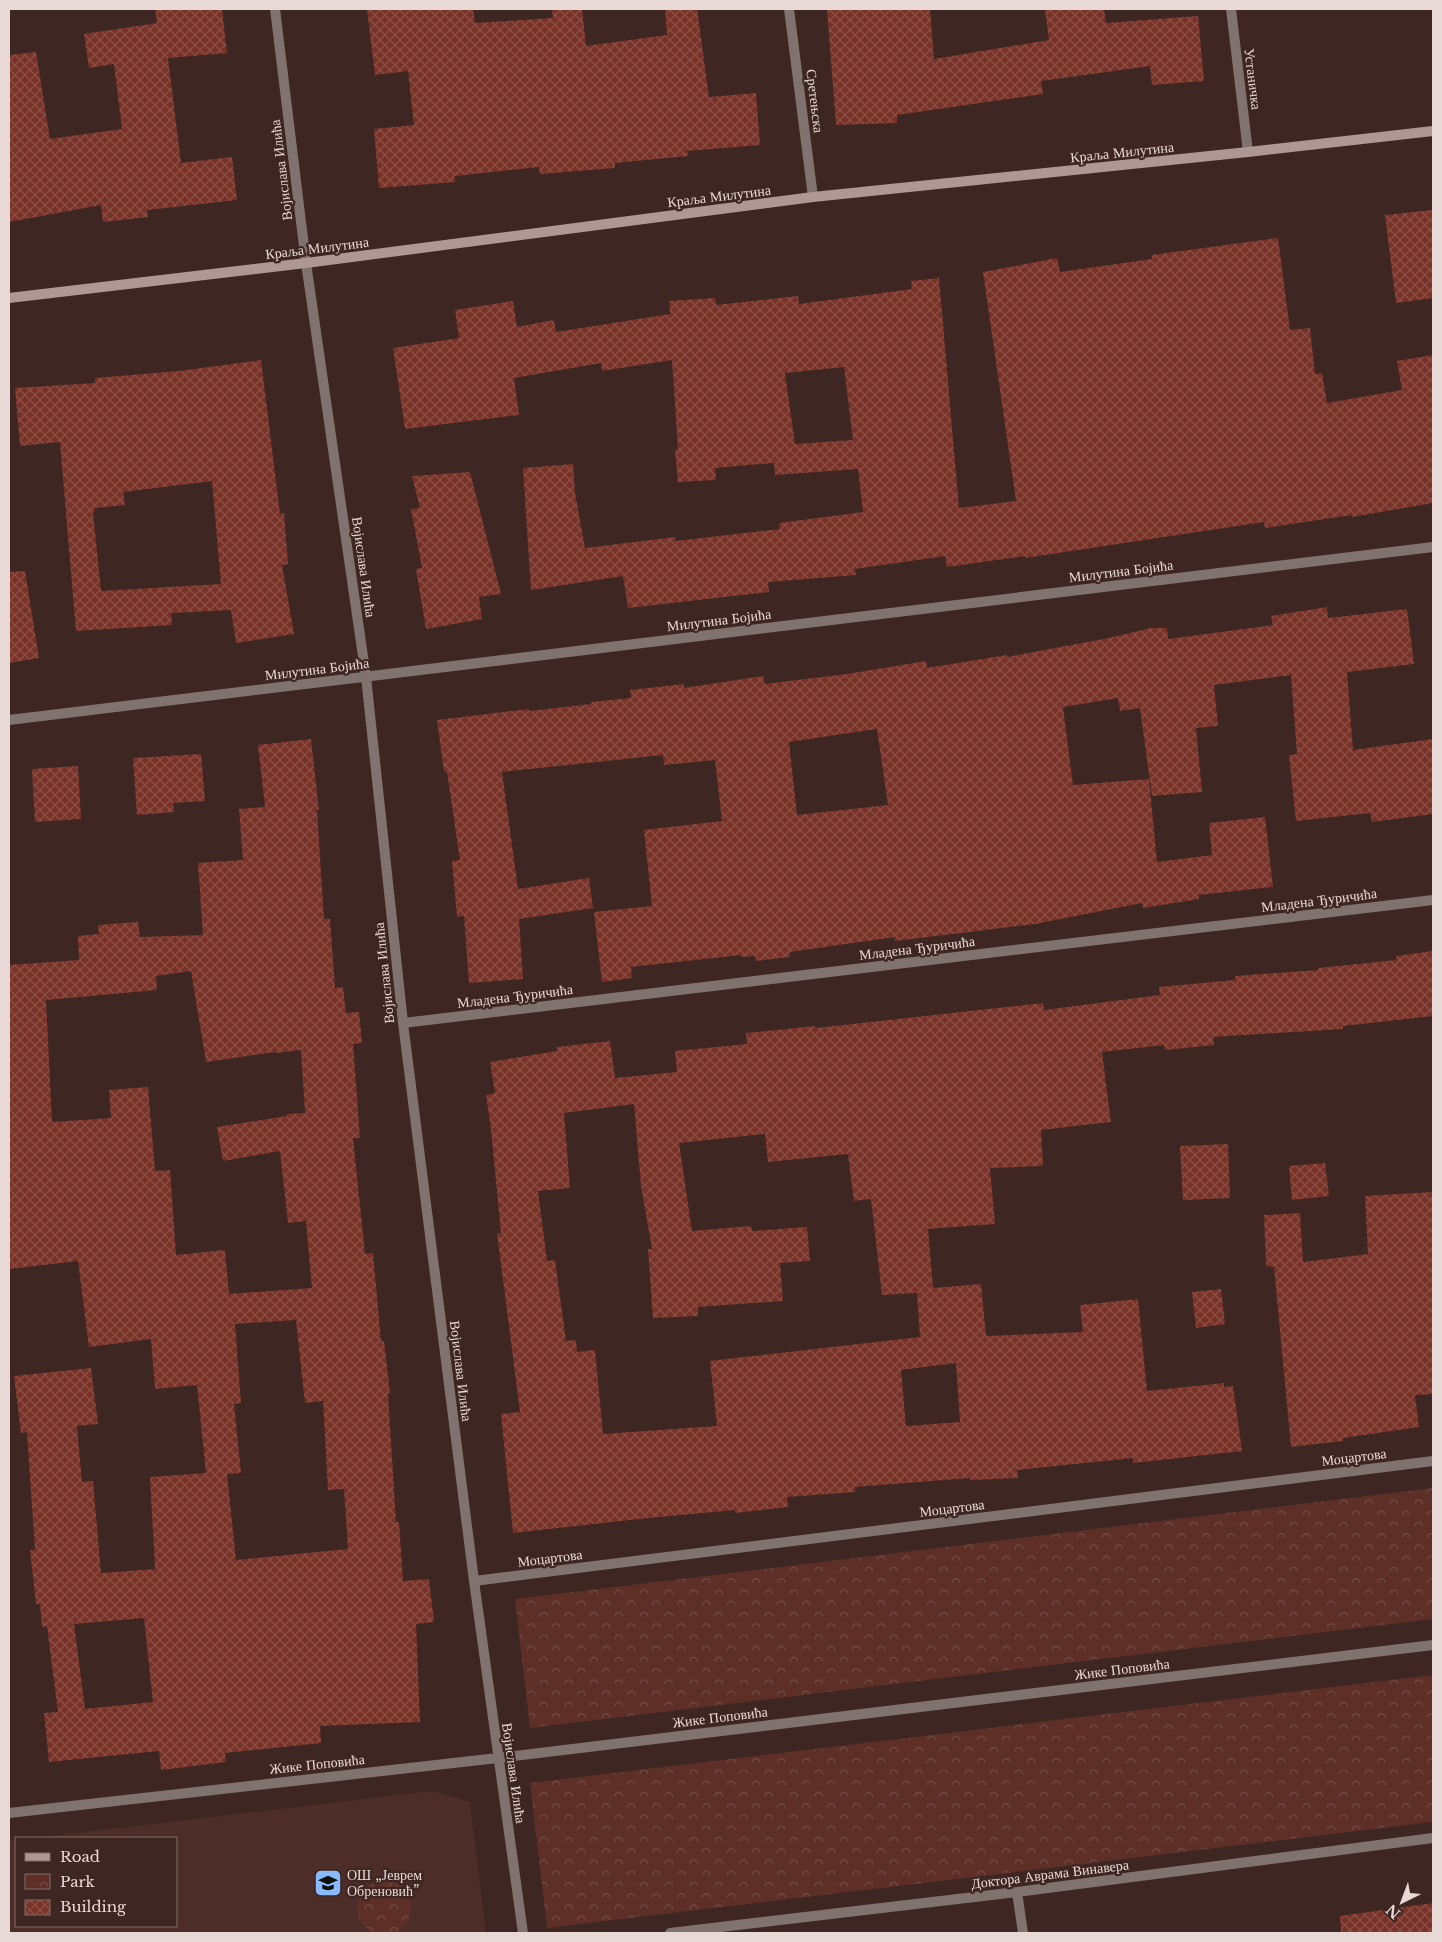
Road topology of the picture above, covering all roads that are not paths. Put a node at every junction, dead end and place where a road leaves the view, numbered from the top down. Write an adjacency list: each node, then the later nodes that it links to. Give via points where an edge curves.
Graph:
1 (275, 9): 7 (street, Војислава Илића)
2 (789, 9): 6 (street, Сретењска)
3 (1231, 9): 5 (street, Устаничка)
4 (1433, 131): 5 (main road, Краља Милутина)
5 (1248, 152): 6 (main road, Краља Милутина)
6 (813, 197): 7 (main road, Краља Милутина)
7 (306, 264): 8 (main road, Краља Милутина); 10 (street, Војислава Илића)
8 (9, 298)
9 (1433, 547): 10 (street, Милутина Бојића)
10 (366, 677): 11 (street, Милутина Бојића); 13 (street, Војислава Илића)
11 (9, 720)
12 (1433, 900): 13 (street, Младена Ђуричића)
13 (403, 1023): 15 (street, Војислава Илића)
14 (1433, 1461): 15 (street, Моцартова)
15 (474, 1581): 17 (street, Војислава Илића)
16 (1433, 1645): 17 (street, Жике Поповића)
17 (498, 1758): 18 (street, Жике Поповића); 21 (street, Војислава Илића)
18 (9, 1813)
19 (1433, 1838): 20 (street, Доктора Аврама Винавера)
20 (1017, 1892): 22 (street, Доктора Аврама Винавера); 23 (street)
21 (523, 1933)
22 (670, 1933)
23 (1023, 1933)

